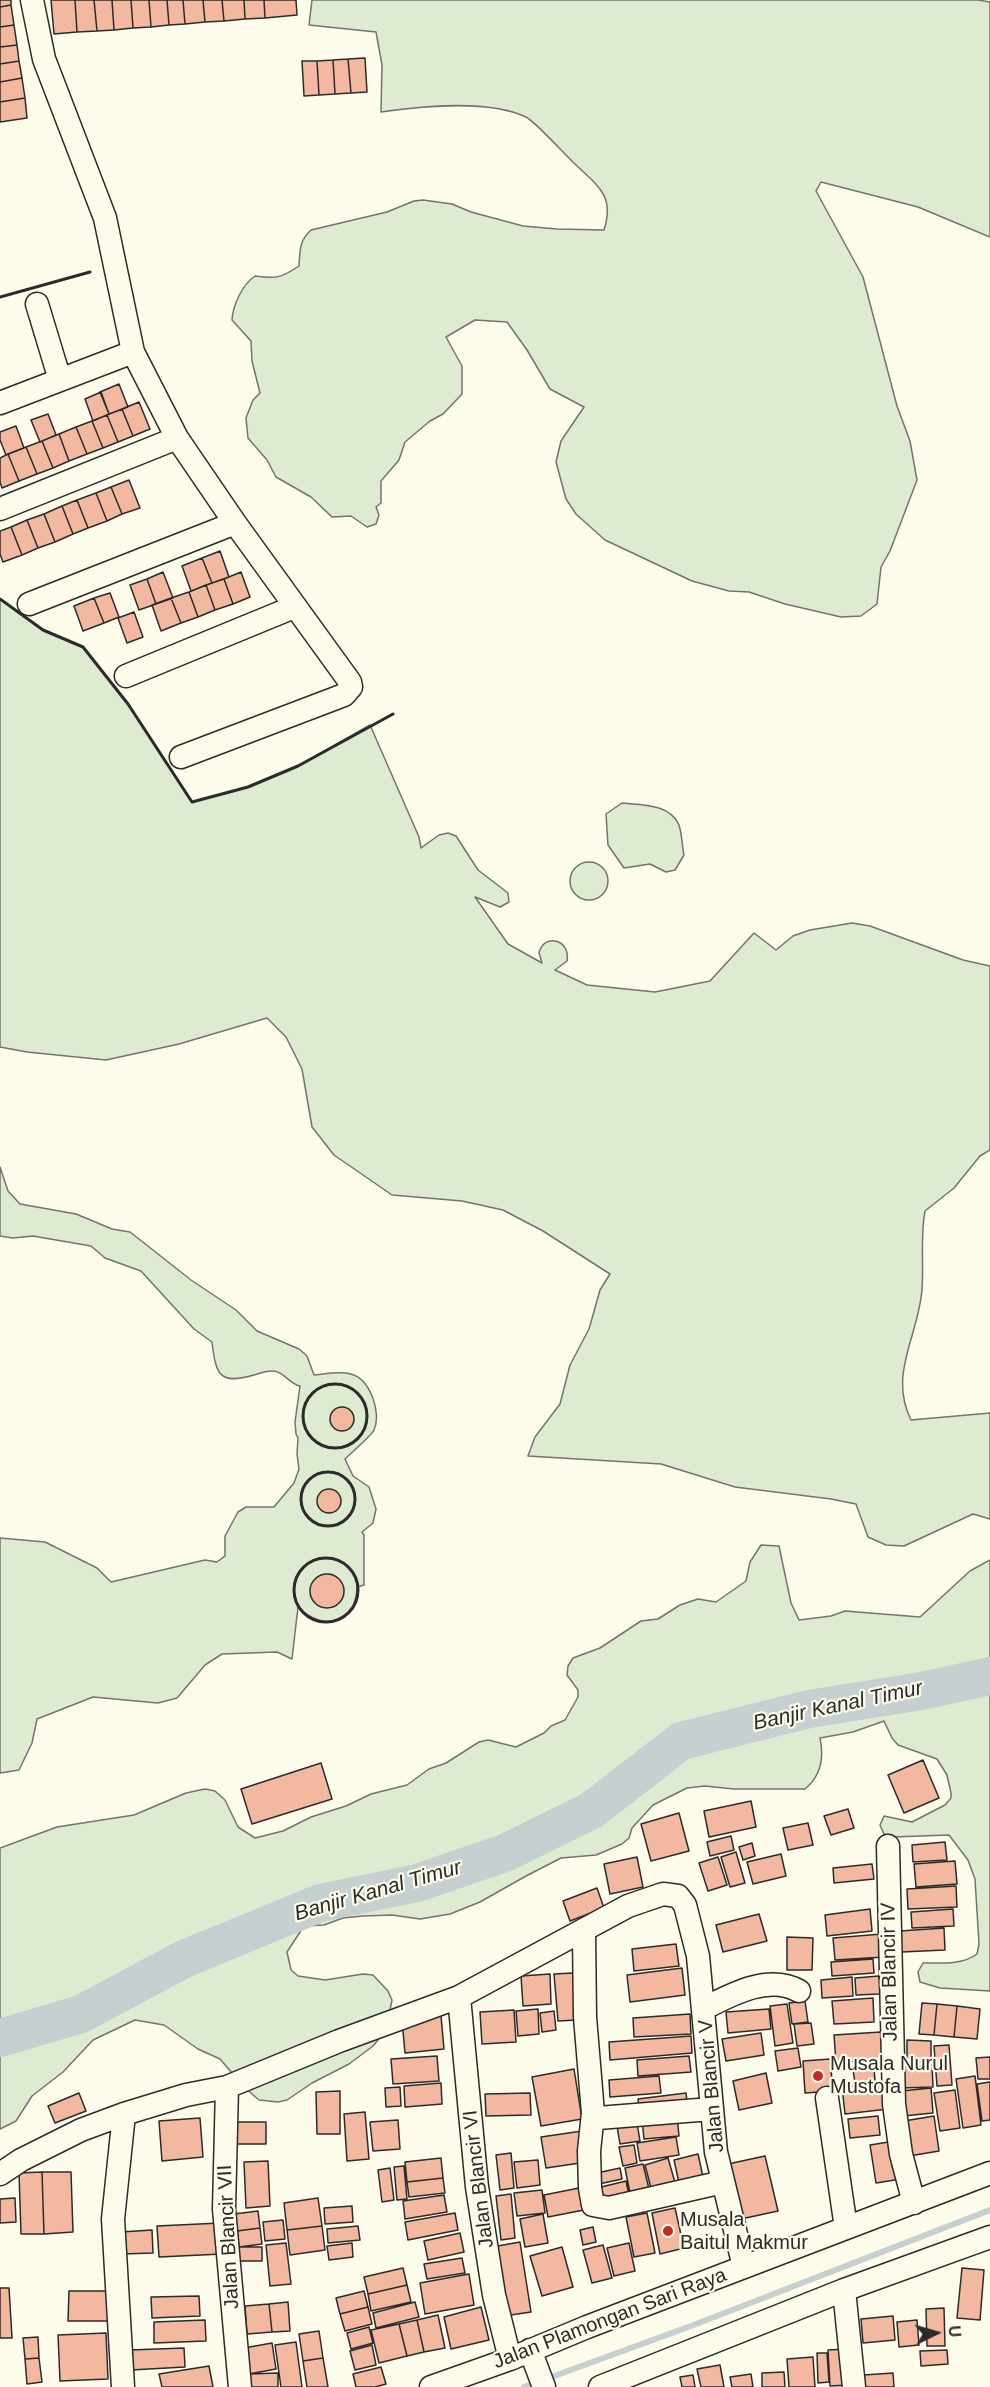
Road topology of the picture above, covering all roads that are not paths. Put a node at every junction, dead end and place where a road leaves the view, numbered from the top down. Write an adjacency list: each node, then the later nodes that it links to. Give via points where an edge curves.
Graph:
1 (32, 0): 3 (street, via 44,59 105,218)
2 (37, 304): 4 (street)
3 (133, 352): 4 (street); 6 (street)
4 (60, 380): 5 (street)
5 (0, 403)
6 (177, 438): 7 (street); 8 (street)
7 (0, 509)
8 (235, 524): 9 (street); 10 (street)
9 (28, 604)
10 (294, 607): 11 (street); 12 (street, via 350,682 348,692)
11 (126, 676)
12 (181, 758)
13 (888, 1846): 26 (street, Jalan Blancir IV, via 894,2104 901,2154)
14 (584, 1932): 16 (street); 17 (street, Jalan Blancir V, via 628,1906 663,1894 678,1896 685,1905 698,1956); 21 (street)
15 (799, 1991): 17 (street, via 784,1985 763,1986 738,1991)
16 (459, 1997): 18 (street); 31 (street, Jalan Blancir VI, via 477,2187 494,2295)
17 (705, 2008): 20 (street, Jalan Blancir V)
18 (227, 2087): 22 (street); 33 (street, Jalan Blancir VII, via 224,2208)
19 (827, 2098): 27 (street)
20 (711, 2109): 21 (street, via 598,2118); 25 (street, Jalan Blancir V)
21 (592, 2113): 25 (street, via 589,2151 593,2205 609,2208)
22 (124, 2114): 24 (street, via 81,2130); 32 (street, via 113,2219)
23 (990, 2173): 26 (street, Jalan Plamongan Sari Raya)
24 (0, 2174)
25 (723, 2182): 29 (street, Jalan Blancir V)
26 (914, 2202): 27 (street, Jalan Plamongan Sari Raya)
27 (846, 2228): 29 (street, Jalan Plamongan Sari Raya)
28 (990, 2237): 30 (street)
29 (744, 2267): 31 (street, Jalan Plamongan Sari Raya)
30 (844, 2290): 36 (street); 37 (street)
31 (525, 2357): 34 (street, Jalan Plamongan Sari Raya); 35 (street, Jalan Blancir VI)
32 (123, 2387)
33 (240, 2387)
34 (431, 2387)
35 (544, 2387)
36 (600, 2387)
37 (854, 2387)

